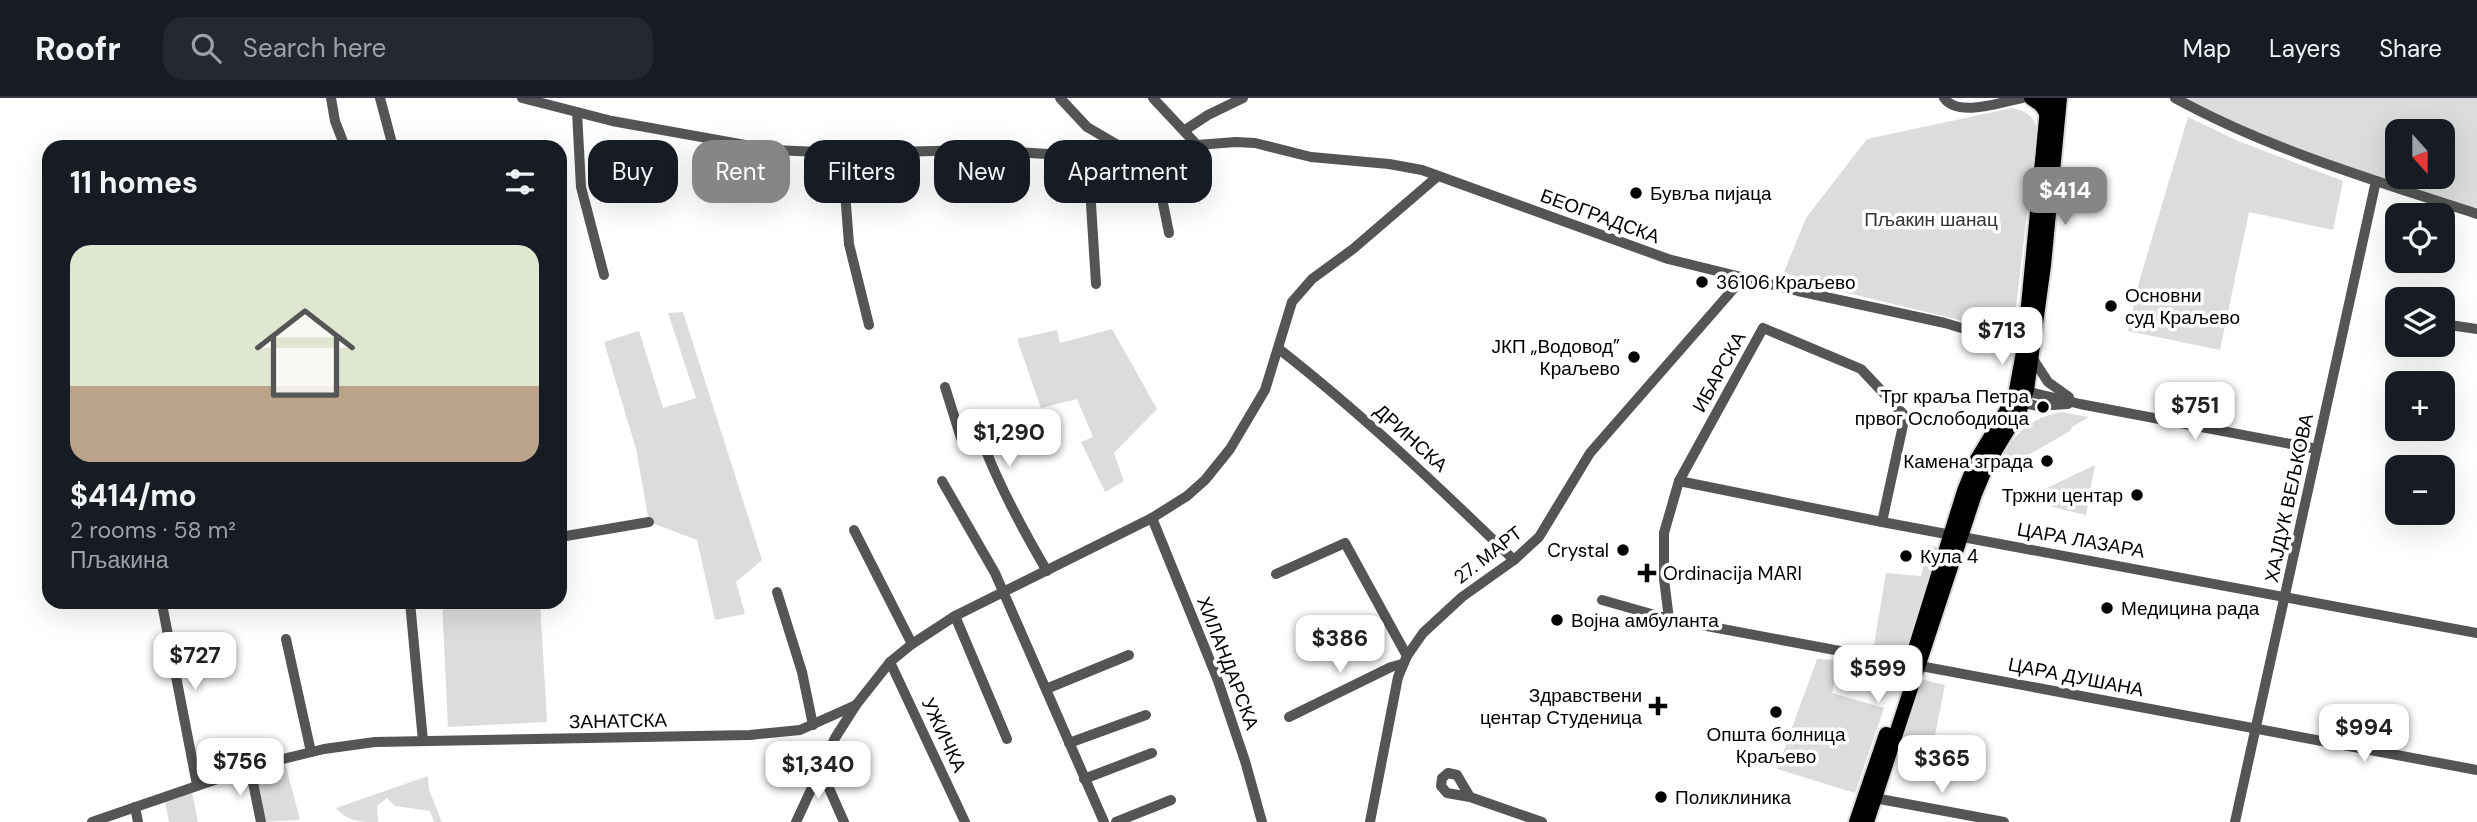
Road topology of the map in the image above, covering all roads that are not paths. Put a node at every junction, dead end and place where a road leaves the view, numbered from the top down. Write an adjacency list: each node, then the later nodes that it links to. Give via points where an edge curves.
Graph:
1 (331, 98): 15 (street)
2 (380, 98): 16 (street)
3 (522, 98): 12 (street, БЕОГРАДСКА)
4 (1059, 98): 17 (street, via 1087,127)
5 (1153, 98): 14 (street)
6 (1944, 98): 7 (street, via 1949,105 1964,109)
7 (2022, 98)
8 (2031, 98): 13 (main road)
9 (2175, 98): 24 (street, via 2243,132)
10 (1239, 99): 14 (street)
11 (2058, 99): 13 (main road); 37 (main road)
12 (577, 112): 20 (street, БЕОГРАДСКА, via 751,147); 30 (street, via 581,187)
13 (2047, 114): 37 (main road)
14 (1185, 130): 18 (street)
15 (342, 140)
16 (391, 140)
17 (1109, 140)
18 (1193, 140)
19 (1212, 144): 23 (street, БЕОГРАДСКА, via 1255,143 1311,157 1389,164)
20 (804, 150)
21 (920, 151): 22 (street, БЕОГРАДСКА)
22 (1044, 154)
23 (1438, 176): 31 (street, БЕОГРАДСКА, via 1668,259); 36 (street, via 1312,279 1292,302)
24 (2376, 181): 28 (street); 43 (street, ХАЈДУК ВЕЉКОВА)
25 (846, 203): 33 (street, via 849,244)
26 (1091, 203): 32 (street)
27 (1162, 203): 29 (street)
28 (2477, 214)
29 (1168, 233)
30 (604, 275)
31 (1743, 278): 37 (street, БЕОГРАДСКА, via 1945,323); 52 (street, 27. МАРТ, via 1590,453 1539,537)
32 (1096, 284)
33 (869, 325)
34 (2455, 326): 35 (street)
35 (2477, 329)
36 (1279, 349): 46 (street, via 1265,390 1230,449 1205,480); 52 (street, ДРИНСКА, via 1420,469)
37 (2030, 352): 39 (main road); 40 (street, via 2048,382)
38 (945, 387): 42 (street, via 961,438)
39 (2020, 395): 40 (street); 50 (main road, via 1983,461)
40 (2080, 404): 43 (street)
41 (1020, 433): 42 (street)
42 (984, 446): 53 (street, via 1012,512)
43 (2317, 449): 57 (street, ХАЈДУК ВЕЉКОВА)
44 (942, 481): 56 (street)
45 (1679, 481): 48 (street, ЦАРА ЛАЗАРА); 48 (street, ИБАРСКА, via 1763,328 1861,369 1905,416); 62 (street, ИБАРСКА, via 1664,533)
46 (1152, 519): 53 (street); 100 (street, ХИЛАНДАРСКА, via 1217,678)
47 (649, 522): 51 (street)
48 (1882, 522): 50 (street, ЦАРА ЛАЗАРА)
49 (853, 530): 65 (street)
50 (1957, 535): 57 (street, ЦАРА ЛАЗАРА); 69 (main road)
51 (567, 536)
52 (1514, 560): 67 (street, 27. МАРТ, via 1462,597 1423,633)
53 (1047, 571): 56 (street)
54 (1276, 574): 67 (street, via 1345,543)
55 (777, 592): 75 (street)
56 (1004, 593): 61 (street); 70 (street)
57 (2286, 596): 63 (street, ЦАРА ЛАЗАРА); 76 (street, ХАЈДУК ВЕЉКОВА)
58 (1602, 600): 62 (street, ЦАРА ДУШАНА)
59 (163, 609): 87 (street)
60 (411, 609): 79 (street)
61 (955, 616): 65 (street); 78 (street)
62 (1669, 619): 69 (street, ЦАРА ДУШАНА)
63 (2477, 633)
64 (286, 639): 81 (street)
65 (912, 644): 68 (street)
66 (1129, 654): 70 (street)
67 (1405, 660): 73 (street); 101 (street, 27. МАРТ)
68 (890, 663): 71 (street); 97 (street, УЖИЧКА)
69 (1915, 665): 76 (street, ЦАРА ДУШАНА); 89 (main road)
70 (1046, 689): 80 (street)
71 (856, 705): 74 (street, ЗАНАТСКА); 77 (street)
72 (1146, 715): 80 (street)
73 (1289, 718)
74 (827, 719): 75 (street, ЗАНАТСКА); 77 (street, via 836,721)
75 (813, 725): 79 (street, ЗАНАТСКА, via 787,732 721,737)
76 (2256, 728): 85 (street, ЦАРА ДУШАНА); 106 (street, ХАЈДУК ВЕЉКОВА)
77 (841, 729): 84 (street)
78 (1007, 739)
79 (423, 741): 81 (street, ЗАНАТСКА, via 375,742)
80 (1069, 743): 86 (street)
81 (311, 752): 83 (street, ЗАНАТСКА)
82 (1152, 752): 86 (street)
83 (250, 768): 87 (street, ЗАНАТСКА); 94 (street)
84 (820, 768): 95 (street); 96 (street)
85 (2477, 770)
86 (1084, 779): 98 (street)
87 (197, 785): 91 (street, ЗАНАТСКА)
88 (1470, 797): 102 (street)
89 (1870, 797): 103 (main road); 104 (main road); 105 (street)
90 (1171, 800): 99 (street)
91 (135, 807): 92 (street, ЗАНАТСКА); 93 (street)
92 (92, 822)
93 (138, 822)
94 (261, 822)
95 (796, 822)
96 (844, 822)
97 (965, 822)
98 (1104, 822)
99 (1116, 822)
100 (1262, 822)
101 (1370, 822)
102 (1542, 822)
103 (1856, 822)
104 (1867, 822)
105 (2004, 822)
106 (2235, 822)

